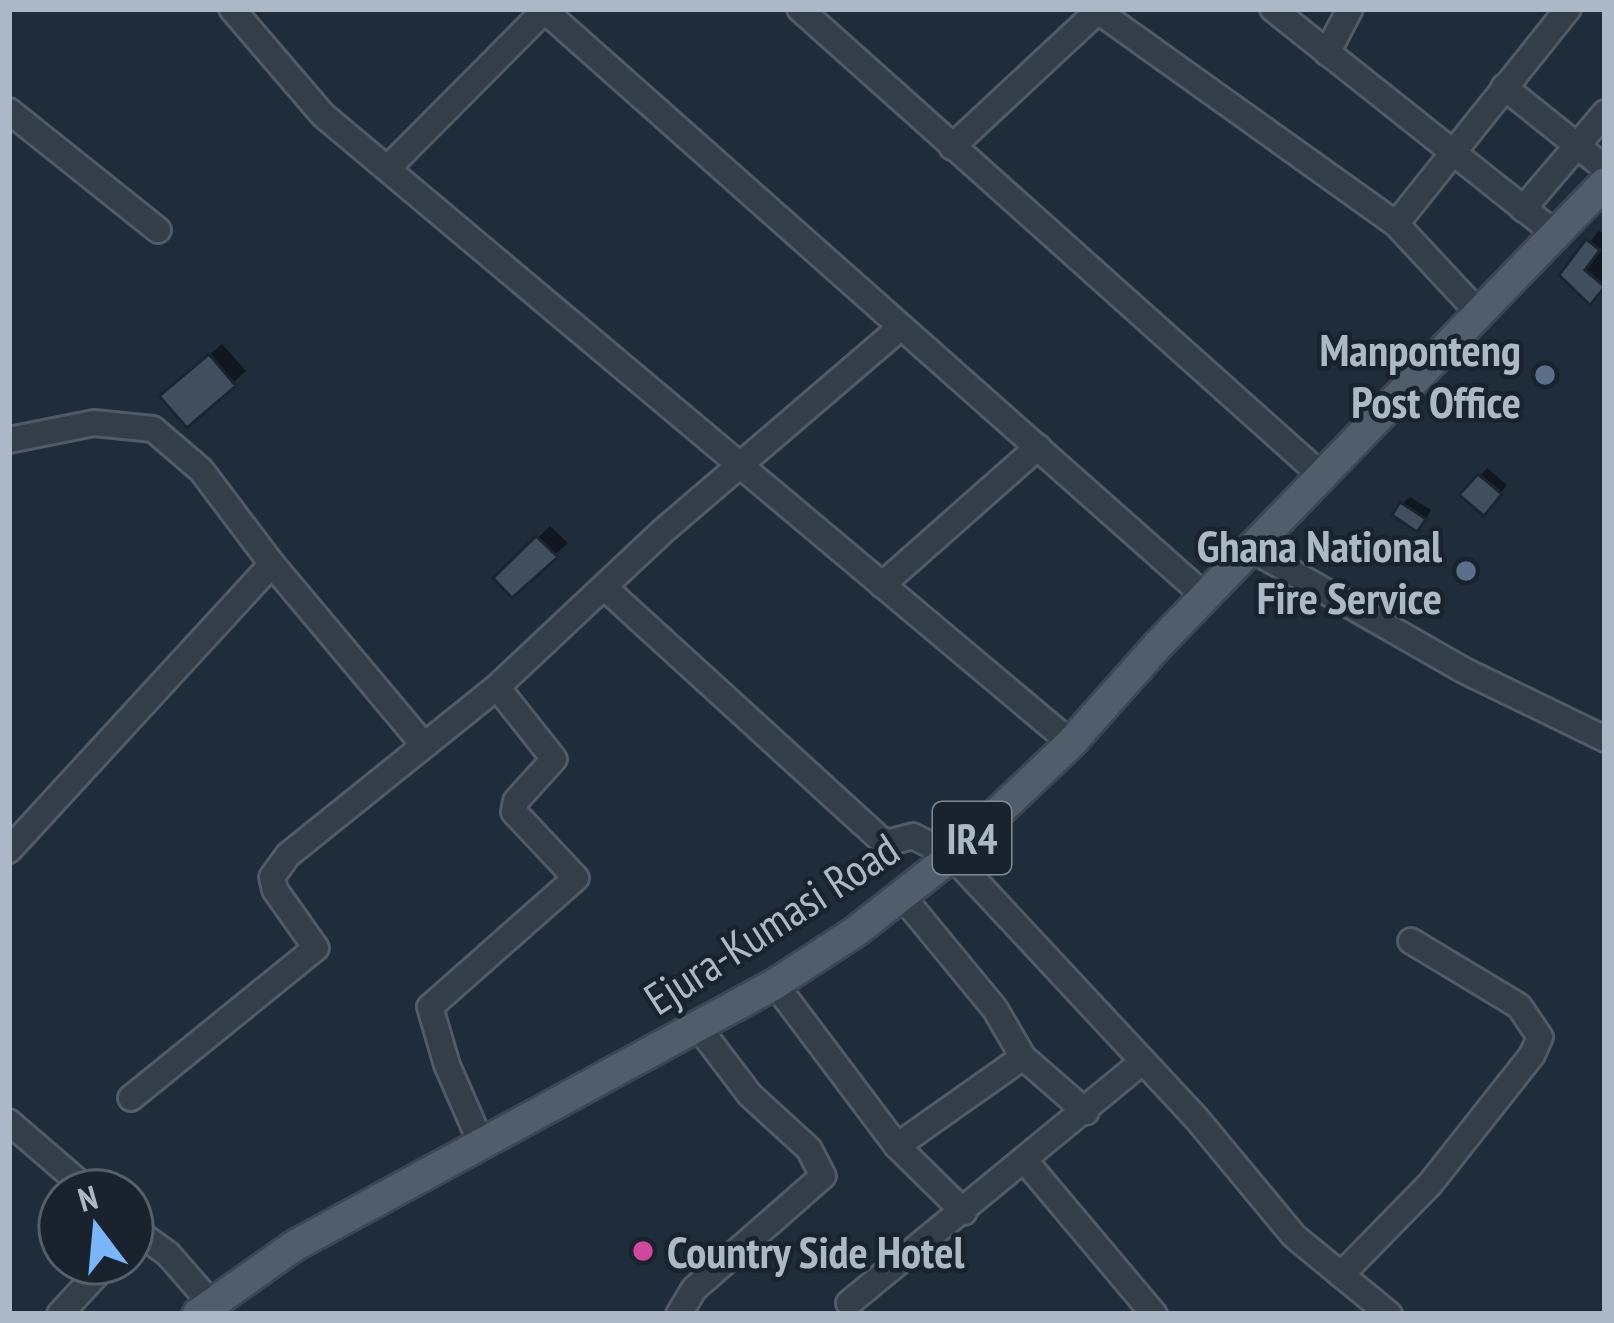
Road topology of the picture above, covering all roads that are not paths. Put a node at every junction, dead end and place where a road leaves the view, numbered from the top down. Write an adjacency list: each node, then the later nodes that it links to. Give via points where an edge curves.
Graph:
1 (232, 9): 15 (street, via 323,115)
2 (800, 9): 13 (street)
3 (1273, 9): 8 (street)
4 (1350, 9): 8 (street)
5 (1568, 9): 9 (street)
6 (1099, 10): 13 (street); 19 (street)
7 (554, 12): 15 (street); 23 (street)
8 (1327, 53): 14 (street)
9 (1504, 87): 12 (street); 14 (street)
10 (9, 111): 20 (street)
11 (1605, 113): 12 (street)
12 (1577, 146): 16 (street); 18 (street)
13 (952, 147): 27 (street)
14 (1453, 156): 18 (street); 19 (street)
15 (388, 168): 26 (street)
16 (1605, 168)
17 (1605, 183): 21 (main road, Ejura-Kumasi Road / IR4)
18 (1523, 209): 21 (street)
19 (1396, 224): 22 (street)
20 (158, 230)
21 (1557, 235): 22 (main road, Ejura-Kumasi Road / IR4)
22 (1478, 312): 27 (main road, Ejura-Kumasi Road / IR4)
23 (900, 328): 25 (street); 26 (street)
24 (9, 440): 29 (street, via 94,423 153,429 201,470)
25 (1038, 446): 30 (street); 32 (street)
26 (741, 470): 30 (street); 31 (street)
27 (1321, 475): 28 (main road, Ejura-Kumasi Road / IR4)
28 (1253, 550): 32 (main road, Ejura-Kumasi Road / IR4); 34 (street, via 1484,682)
29 (272, 564): 36 (street); 37 (street)
30 (882, 586): 35 (street)
31 (604, 587): 33 (street); 38 (street, via 879,838 913,836)
32 (1206, 597): 35 (main road, Ejura-Kumasi Road / IR4)
33 (497, 687): 36 (street); 48 (street, via 554,759 514,812 576,878 430,1007)
34 (1605, 739)
35 (1071, 743): 38 (main road, Ejura-Kumasi Road / IR4)
36 (423, 744): 45 (street, via 272,877 316,948)
37 (9, 850)
38 (952, 856): 39 (main road, Ejura-Kumasi Road / IR4); 44 (street)
39 (902, 896): 41 (main road, Ejura-Kumasi Road / IR4); 43 (street, via 995,1009)
40 (1411, 941): 54 (street, via 1519,1006 1540,1037 1430,1184)
41 (775, 984): 42 (main road, Ejura-Kumasi Road / IR4); 49 (street)
42 (699, 1028): 48 (main road, Ejura-Kumasi Road / IR4); 59 (street, via 823,1176 694,1289)
43 (1023, 1057): 46 (street); 49 (street)
44 (1142, 1062): 46 (street); 54 (street, via 1294,1236)
45 (130, 1099)
46 (1086, 1112): 50 (street)
47 (9, 1122): 51 (street)
48 (482, 1145): 57 (main road, Ejura-Kumasi Road / IR4, via 294,1246)
49 (897, 1145): 52 (street)
50 (1026, 1162): 52 (street); 60 (street)
51 (61, 1167)
52 (964, 1212): 56 (street)
53 (156, 1246): 57 (street)
54 (1341, 1275): 61 (street)
55 (85, 1287): 58 (street)
56 (849, 1304)
57 (204, 1308)
58 (60, 1314)
59 (679, 1314)
60 (1154, 1314)
61 (1390, 1314)

